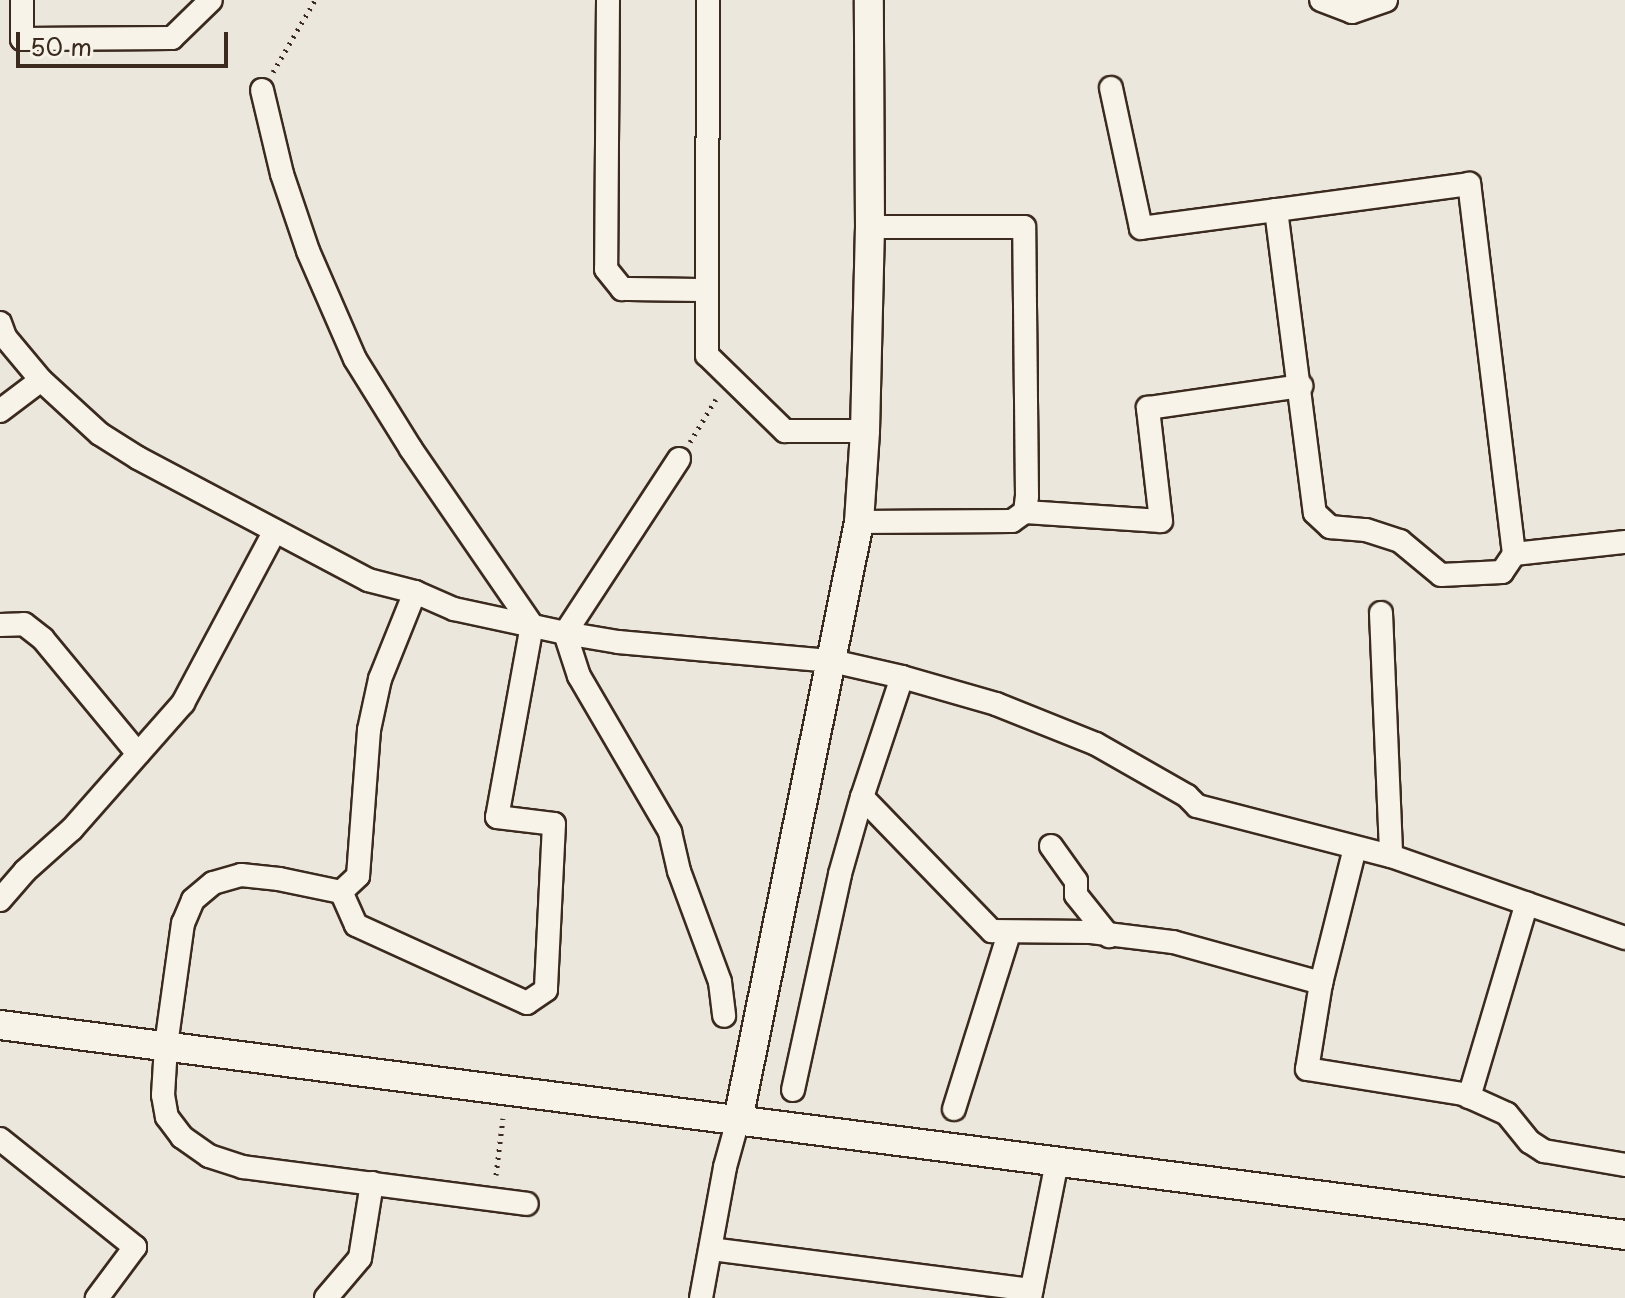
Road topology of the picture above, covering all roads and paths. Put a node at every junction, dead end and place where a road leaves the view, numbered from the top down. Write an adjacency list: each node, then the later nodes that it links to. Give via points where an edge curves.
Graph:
1 (22, 0): 2 (street, via 22,39 172,38)
2 (211, 0)
3 (315, 0): 10 (path)
4 (608, 0): 13 (street, via 606,269 622,289)
5 (708, 0): 13 (street)
6 (869, 0): 12 (street)
7 (1321, 0): 8 (street, via 1352,12)
8 (1386, 0)
9 (1111, 88): 11 (street, via 1141,228)
10 (262, 90): 29 (street, via 295,212 355,359)
11 (1276, 210): 17 (street); 25 (street, via 1469,184)
12 (870, 227): 19 (street); 21 (street, via 1024,227)
13 (706, 290): 15 (street, via 707,355)
14 (0, 323): 16 (street, via 5,337)
15 (729, 378): 19 (street, via 785,431); 20 (path)
16 (41, 380): 18 (street); 23 (street, via 100,434)
17 (1301, 386): 21 (street, via 1148,408 1161,521); 25 (street, via 1315,513 1330,527 1366,530 1400,541 1441,575 1502,572)
18 (0, 411)
19 (865, 431): 22 (street)
20 (679, 459): 30 (street)
21 (1025, 512): 22 (street, via 1012,521)
22 (859, 522): 31 (street)
23 (275, 531): 26 (street, via 368,580); 33 (street, via 183,703)
24 (1625, 542): 25 (street)
25 (1514, 554)
26 (415, 592): 29 (street, via 454,609); 38 (street, via 380,679 369,730 358,876)
27 (1381, 613): 37 (street)
28 (0, 625): 33 (street, via 24,624 43,639)
29 (532, 625): 30 (street); 38 (street, via 497,817 554,824 546,990 527,1003 356,925)
30 (565, 633): 31 (street); 45 (street, via 579,676 670,832 720,982)
31 (832, 661): 32 (street); 52 (street)
32 (902, 677): 34 (street); 36 (street, via 996,704 1096,744 1197,806)
33 (138, 754): 39 (street)
34 (862, 797): 41 (street, via 992,931); 48 (street)
35 (1051, 846): 42 (street, via 1076,881 1076,895)
36 (1355, 848): 37 (street); 44 (street)
37 (1391, 856): 40 (street)
38 (341, 892): 47 (street, via 241,875 213,883 193,900 183,923)
39 (0, 900)
40 (1527, 903): 43 (street); 50 (street)
41 (1009, 934): 42 (street); 51 (street)
42 (1109, 936): 44 (street, via 1173,942)
43 (1625, 938)
44 (1321, 983): 50 (street, via 1307,1069)
45 (724, 1016)
46 (0, 1025): 47 (street)
47 (166, 1046): 49 (street); 56 (street, via 167,1117 182,1137 209,1156 243,1167)
48 (793, 1090)
49 (506, 1091): 52 (street); 57 (path)
50 (1469, 1097): 55 (street, via 1507,1114 1544,1151)
51 (954, 1109)
52 (738, 1120): 54 (street); 60 (street)
53 (0, 1139): 62 (street, via 135,1247)
54 (1057, 1162): 59 (street); 61 (street)
55 (1625, 1165)
56 (372, 1183): 57 (street); 63 (street, via 360,1258)
57 (492, 1200): 58 (street)
58 (527, 1204)
59 (1625, 1235)
60 (711, 1249): 61 (street); 64 (street)
61 (1030, 1294)
62 (97, 1298)
63 (326, 1298)
64 (701, 1298)

